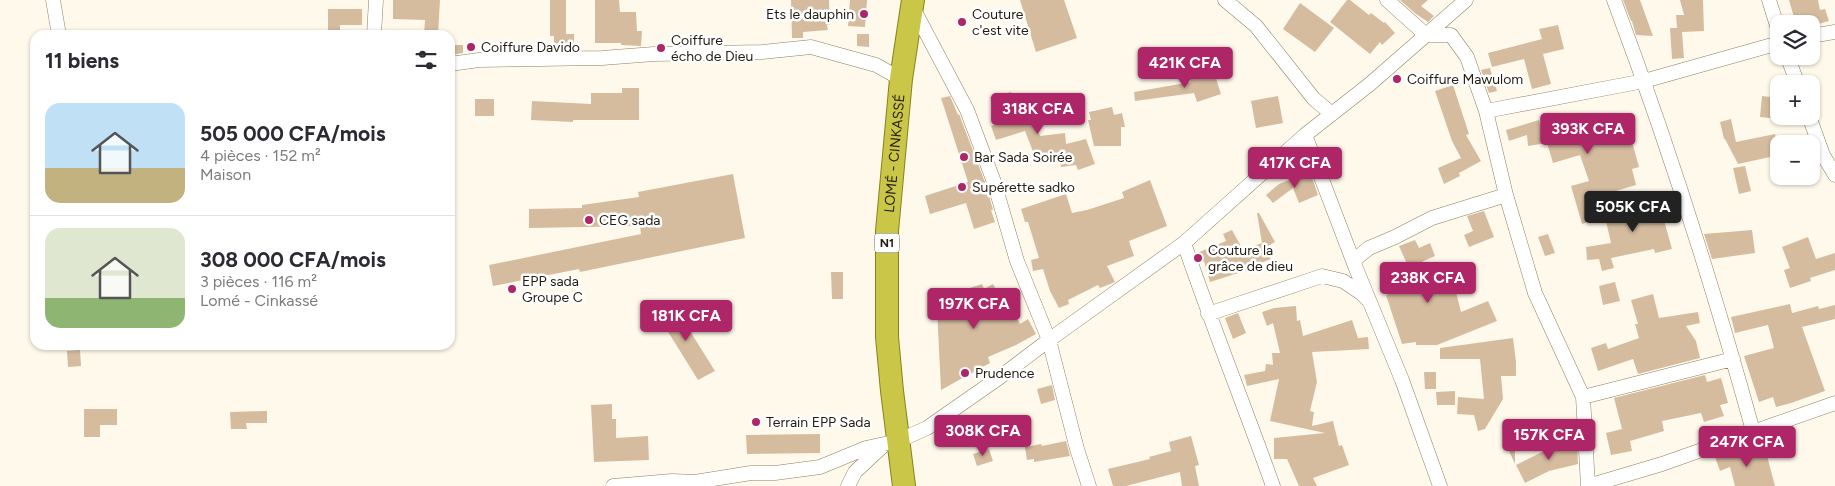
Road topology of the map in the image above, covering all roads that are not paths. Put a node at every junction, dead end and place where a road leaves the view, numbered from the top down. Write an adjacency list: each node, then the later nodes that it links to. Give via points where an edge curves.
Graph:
1 (53, 0): 10 (street)
2 (376, 0): 11 (street)
3 (1225, 0): 20 (street, via 1256,26 1314,99)
4 (1387, 0): 14 (street)
5 (1466, 0): 14 (street)
6 (1614, 0): 18 (street)
7 (1769, 0): 9 (street)
8 (912, 3): 17 (highway, LOMÉ - CINKASSÉ / N1); 29 (street, via 967,110 994,182 1017,261)
9 (1774, 15)
10 (58, 30)
11 (374, 30)
12 (1835, 32): 13 (street)
13 (1820, 34)
14 (1426, 35): 19 (street, via 1451,35 1467,57); 20 (street)
15 (1770, 46): 18 (street)
16 (455, 63): 17 (street, via 762,52 811,47 876,65)
17 (901, 79): 34 (highway, LOMÉ - CINKASSÉ / N1, via 887,231 887,337)
18 (1644, 81): 19 (street); 30 (street)
19 (1486, 111): 24 (street)
20 (1332, 114): 22 (street)
21 (1812, 125): 23 (street, via 1823,155)
22 (1306, 135): 25 (street); 26 (street)
23 (1835, 175)
24 (1506, 195): 26 (street, via 1432,218 1368,248); 31 (street, via 1535,294)
25 (1184, 243): 28 (street); 29 (street)
26 (1353, 261): 27 (street)
27 (1369, 300): 28 (street, via 1343,281 1322,276); 40 (street)
28 (1208, 314): 39 (street)
29 (1049, 340): 34 (street, via 927,428); 38 (street)
30 (1733, 358): 31 (street); 33 (street)
31 (1583, 397): 41 (street)
32 (1835, 403): 33 (street)
33 (1753, 432): 41 (street)
34 (892, 442): 35 (street, via 866,448 820,467 695,482); 36 (street, via 855,472); 37 (highway, LOMÉ - CINKASSÉ / N1)
35 (612, 486)
36 (848, 486)
37 (904, 486)
38 (1089, 486)
39 (1273, 486)
40 (1440, 486)
41 (1588, 486)

